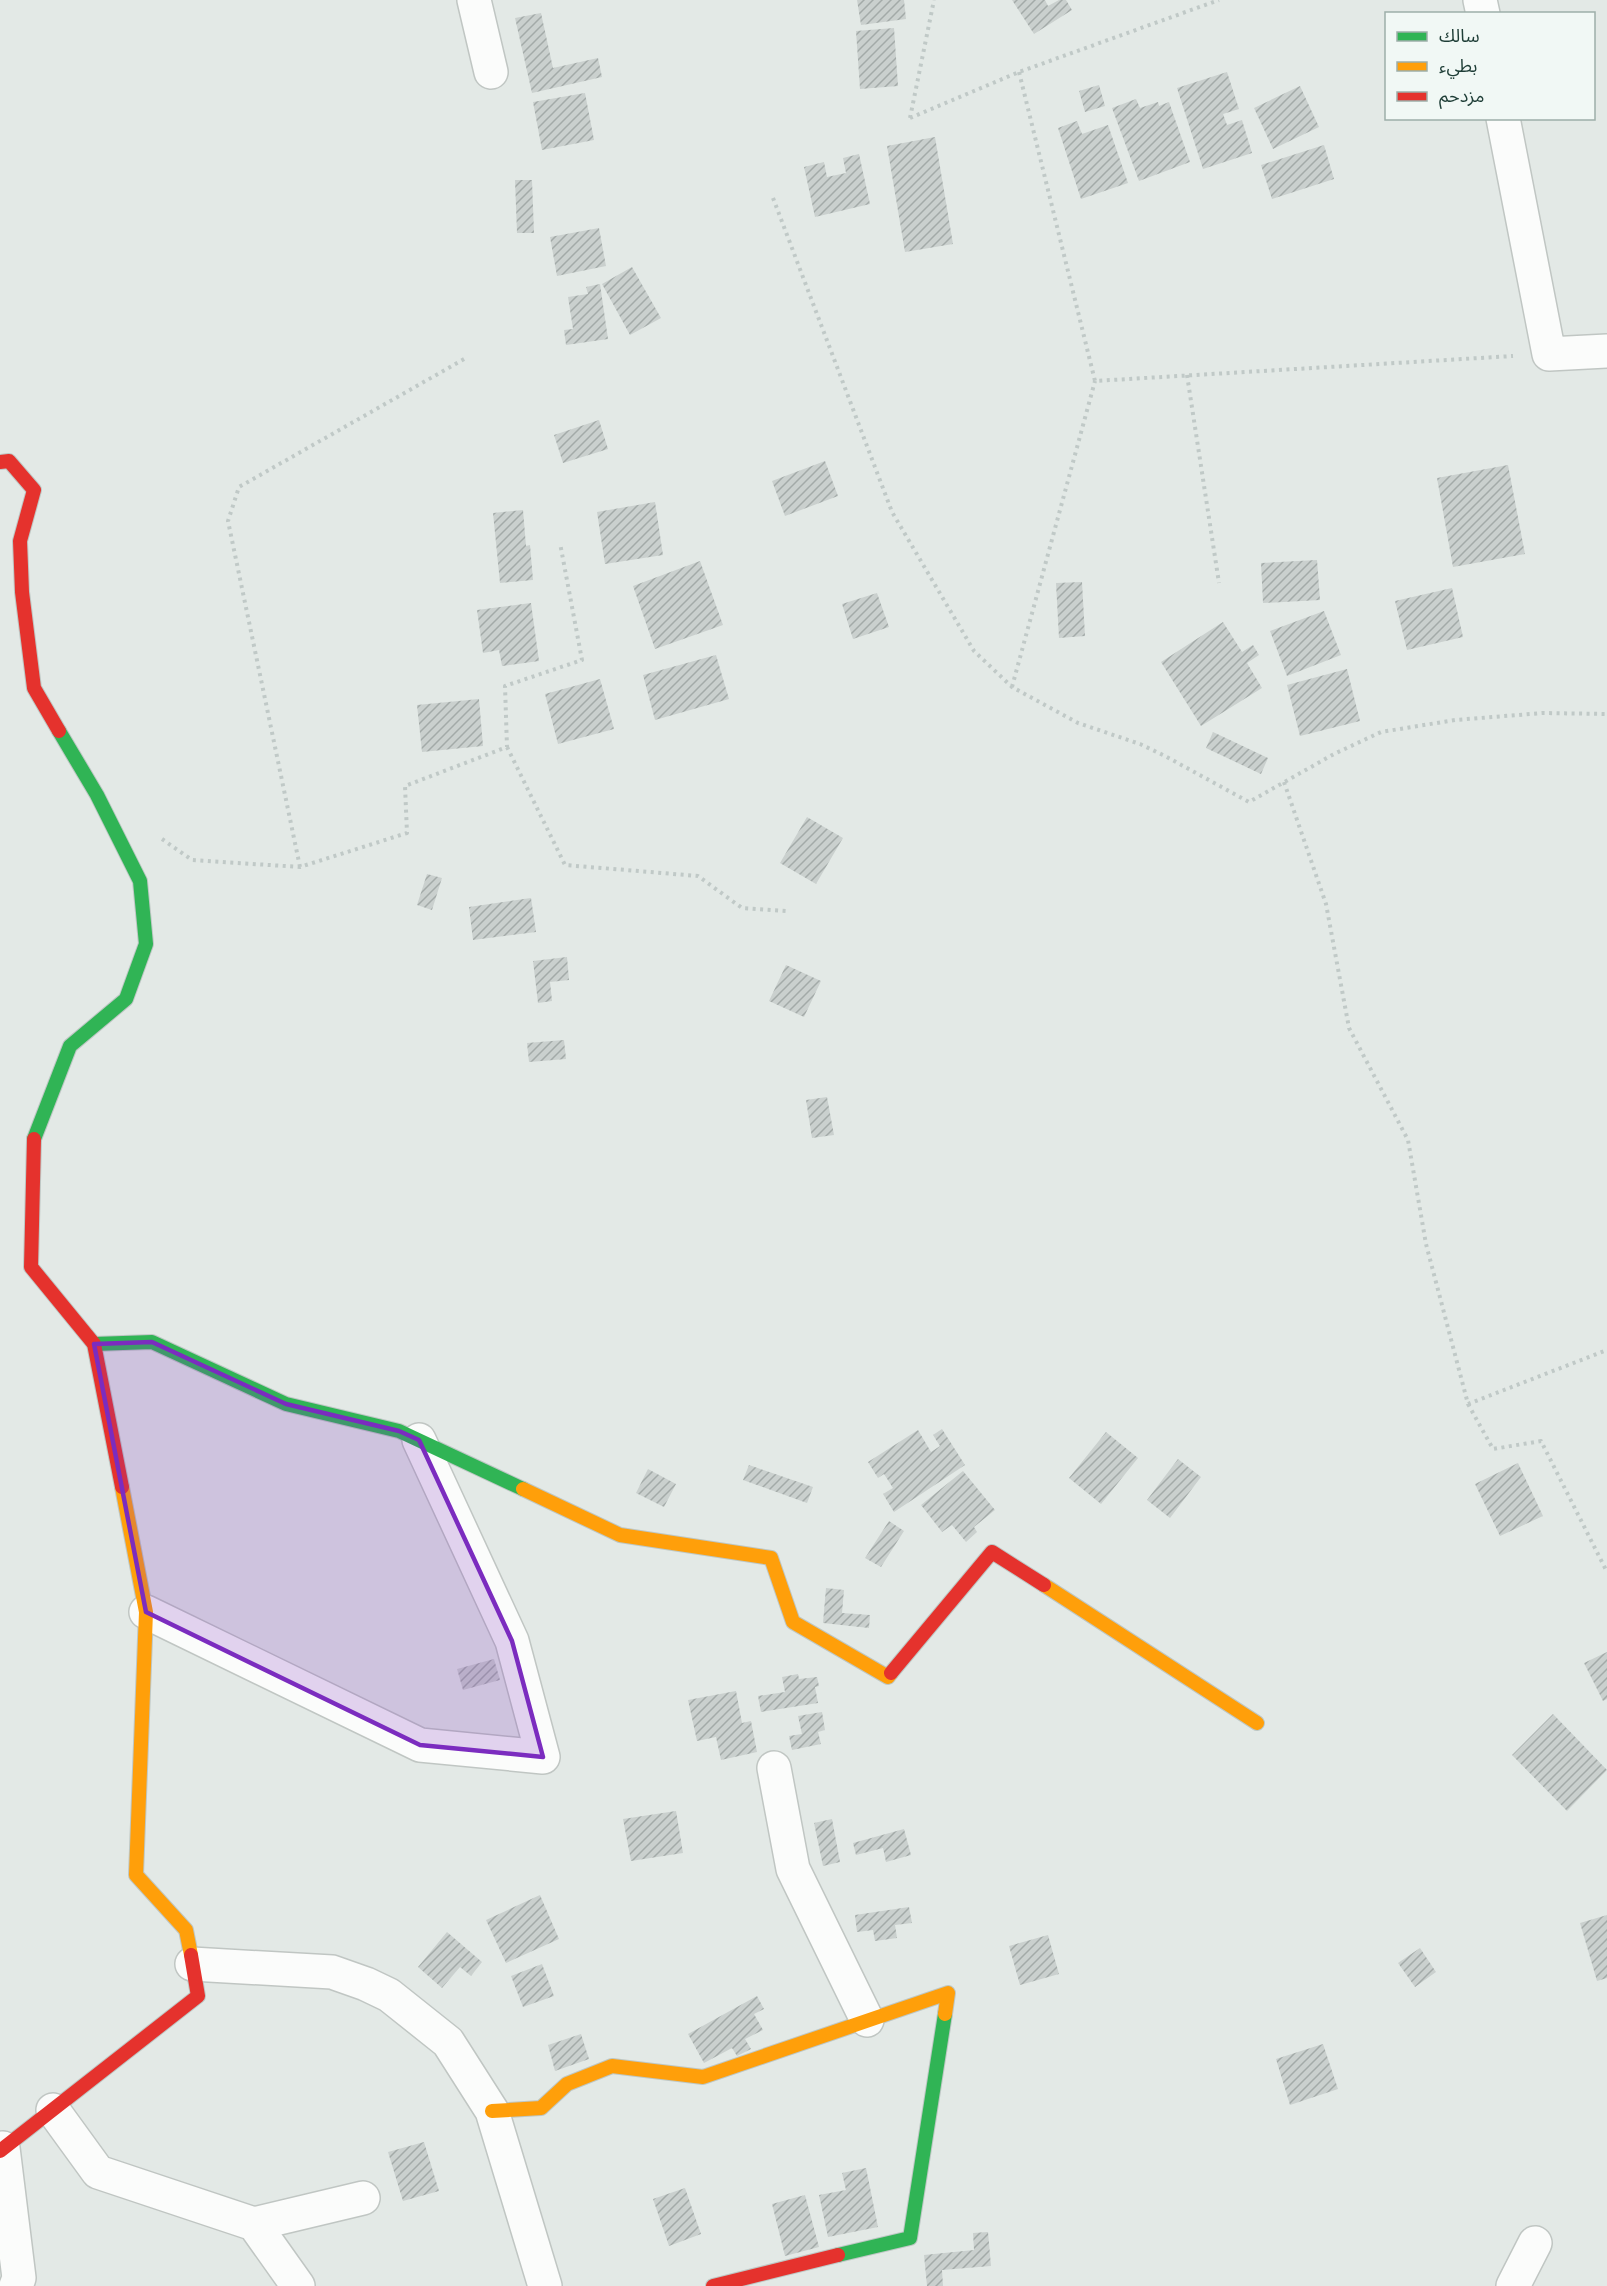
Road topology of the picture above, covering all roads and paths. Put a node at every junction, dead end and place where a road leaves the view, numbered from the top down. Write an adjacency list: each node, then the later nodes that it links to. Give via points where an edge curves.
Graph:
1 (474, 0): 5 (street)
2 (934, 0): 6 (path, via 910,118)
3 (1219, 0): 4 (path)
4 (1209, 2): 6 (path)
5 (491, 72)
6 (1019, 72): 13 (path)
7 (1503, 120): 10 (street)
8 (773, 198): 17 (path, via 892,512 974,651)
9 (1607, 351): 10 (street)
10 (1549, 354): 12 (path)
11 (466, 358): 22 (path, via 239,487 228,521)
12 (1187, 375): 13 (path); 16 (path)
13 (1095, 381): 17 (path)
14 (0, 462): 24 (street, via 9,461 34,490 20,541 34,688 97,795 140,881 146,944 126,999 70,1046 34,1134 31,1267)
15 (560, 543): 19 (path, via 582,660 505,686)
16 (1220, 583)
17 (1012, 687): 20 (path, via 1078,723 1165,756 1250,802)
18 (1607, 714): 20 (path, via 1543,713 1381,732)
19 (507, 747): 22 (path, via 405,786 407,833); 23 (path, via 565,865 698,876 742,908)
20 (1284, 782): 26 (path, via 1326,904 1349,1028 1408,1140 1426,1244)
21 (154, 834): 22 (path, via 192,860)
22 (300, 867)
23 (786, 911)
24 (94, 1344): 27 (street, via 152,1342 286,1404 399,1431); 29 (street)
25 (1607, 1350): 26 (path)
26 (1467, 1404): 28 (path, via 1493,1449 1541,1441)
27 (419, 1440): 29 (street, via 512,1641 543,1757 420,1745); 30 (street, via 620,1535 771,1558 793,1622 888,1677 992,1552)
28 (1607, 1572)
29 (146, 1612): 32 (street, via 136,1875 186,1930)
30 (1257, 1723)
31 (774, 1768): 33 (street, via 793,1869)
32 (192, 1964): 34 (street, via 198,1996); 35 (street, via 332,1972 389,1995 448,2042)
33 (867, 2020): 35 (street, via 703,2077 612,2066 567,2084 541,2109); 43 (street, via 948,1993 910,2238)
34 (53, 2110): 36 (street); 38 (street, via 98,2172)
35 (492, 2111): 42 (street)
36 (2, 2150): 41 (street, via 19,2278)
37 (363, 2198): 38 (street)
38 (254, 2224): 40 (street)
39 (1535, 2243): 44 (street)
40 (294, 2285)
41 (16, 2286)
42 (545, 2286)
43 (713, 2286)
44 (1513, 2286)

